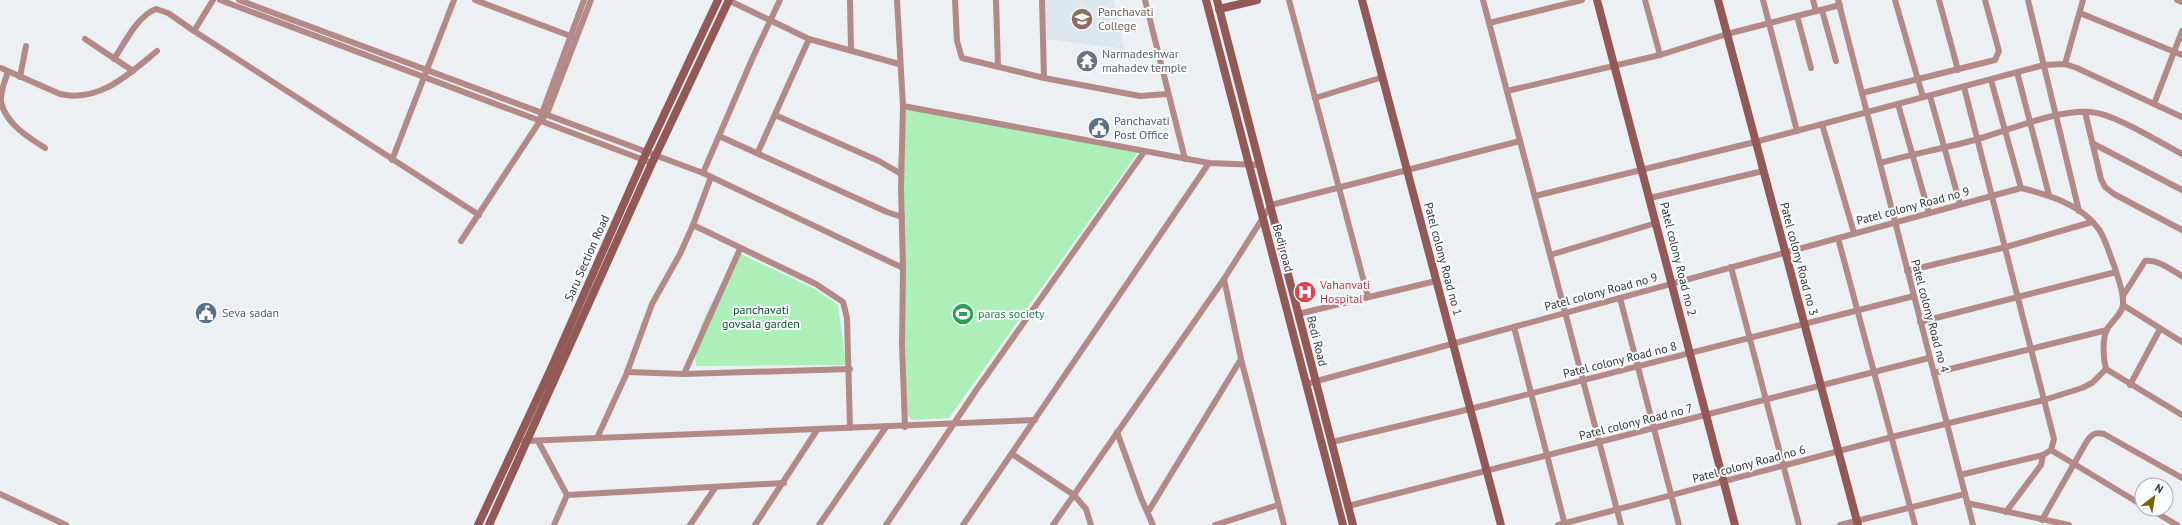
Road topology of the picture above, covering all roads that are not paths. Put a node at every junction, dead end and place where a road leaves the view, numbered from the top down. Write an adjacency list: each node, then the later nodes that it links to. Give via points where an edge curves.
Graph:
1 (213, 0): 44 (street)
2 (220, 0): 72 (street)
3 (239, 0): 65 (street)
4 (454, 0): 65 (street)
5 (475, 0): 47 (street)
6 (584, 0): 47 (street)
7 (591, 0): 47 (street)
8 (718, 0): 104 (street, Saru Section Road)
9 (728, 0): 41 (street); 107 (street, Saru Section Road)
10 (780, 0): 41 (street)
11 (850, 0): 51 (street)
12 (897, 0): 58 (street)
13 (955, 0): 61 (street, via 957,41 962,58)
14 (996, 0): 61 (street)
15 (1042, 0): 73 (street)
16 (1145, 0): 79 (street)
17 (1206, 0): 116 (street, Bedi road)
18 (1217, 0): 37 (street, Bedi Road)
19 (1257, 0): 37 (street)
20 (1289, 0): 82 (street)
21 (1362, 0): 71 (street, Patel colony Road no 1)
22 (1483, 0): 42 (street)
23 (1582, 0): 42 (street)
24 (1597, 0): 62 (street, Patel colony Road no 2)
25 (1645, 0): 54 (street)
26 (1718, 0): 46 (street, Patel colony Road no 3)
27 (1763, 0): 43 (street)
28 (1813, 0): 38 (street)
29 (1895, 0): 74 (street)
30 (1939, 0): 66 (street)
31 (1985, 0): 66 (street, via 1999,51 1998,56 1986,64)
32 (2028, 0): 60 (street)
33 (2083, 0): 39 (street)
34 (2177, 0): 35 (street)
35 (2182, 2)
36 (1839, 3): 38 (street); 78 (street, Patel colony Road no 4)
37 (1219, 9): 117 (street, Bedi Road)
38 (1819, 10): 40 (street); 57 (street)
39 (2080, 13): 53 (street); 59 (street)
40 (1797, 16): 43 (street); 64 (street)
41 (770, 20): 49 (street); 97 (street)
42 (1489, 23): 77 (street)
43 (1769, 23): 46 (street); 95 (street)
44 (194, 31): 56 (street, via 168,13 156,9 137,25); 111 (street)
45 (2182, 31): 53 (street)
46 (1727, 34): 54 (street); 100 (street, Patel colony Road no 3)
47 (573, 37): 88 (street)
48 (85, 39): 56 (street)
49 (809, 39): 51 (street); 89 (street)
50 (26, 46): 70 (street)
51 (851, 50): 58 (street)
52 (157, 51): 67 (street)
53 (2174, 52): 55 (street); 84 (street)
54 (1660, 55): 62 (street)
55 (2182, 55)
56 (114, 59): 67 (street)
57 (1836, 61)
58 (899, 64): 85 (street)
59 (2065, 64): 60 (street); 84 (street)
60 (2044, 65): 69 (street); 90 (street)
61 (998, 66): 73 (street)
62 (1614, 66): 77 (street); 118 (street, Patel colony Road no 2)
63 (1, 68): 68 (street)
64 (1811, 68)
65 (428, 70): 72 (street); 88 (street)
66 (1958, 70): 74 (street)
67 (132, 71): 70 (street, via 101,92 84,96 60,94)
68 (8, 72): 70 (street); 80 (street)
69 (2017, 72): 75 (street); 93 (street)
70 (20, 77)
71 (1383, 77): 82 (street); 120 (street, Patel colony Road no 1)
72 (425, 78): 92 (street); 111 (street)
73 (1044, 78): 79 (street, via 1140,96)
74 (1918, 80): 78 (street); 81 (street)
75 (1991, 80): 76 (street); 96 (street)
76 (1964, 87): 81 (street); 98 (street)
77 (1507, 91): 99 (street)
78 (1862, 93): 86 (street, Patel colony Road no 4)
79 (1168, 94): 110 (street)
80 (1, 96): 103 (street, via 4,107 17,128)
81 (1926, 96): 83 (street); 102 (street)
82 (1315, 98): 124 (street)
83 (1898, 104): 86 (street); 108 (street)
84 (2154, 104): 91 (street)
85 (903, 106): 106 (street); 122 (street)
86 (1866, 112): 94 (street); 115 (street, Patel colony Road no 4)
87 (2085, 112): 90 (street); 101 (street); 109 (street, via 2107,116)
88 (544, 113): 92 (street); 104 (street)
89 (775, 115): 105 (street); 122 (street, via 878,161)
90 (2056, 116): 93 (street); 133 (street)
91 (2182, 117)
92 (540, 121): 112 (street); 135 (street)
93 (2031, 123): 96 (street); 128 (street)
94 (1822, 124): 95 (street); 143 (street)
95 (1797, 131): 100 (street)
96 (2006, 131): 98 (street); 125 (street)
97 (719, 136): 105 (street); 121 (street)
98 (1977, 140): 102 (street); 127 (street)
99 (1520, 142): 120 (street); 129 (street)
100 (1755, 142): 118 (street); 119 (street, Patel colony Road no 3)
101 (2092, 143): 126 (street); 142 (street, via 2105,187)
102 (1945, 147): 108 (street); 131 (street)
103 (45, 148)
104 (647, 151): 107 (street); 112 (street, Saru Section Road)
105 (758, 152): 136 (street)
106 (1144, 152): 110 (street); 198 (street)
107 (656, 154): 113 (street, Saru Section Road); 121 (street)
108 (1913, 154): 115 (street); 134 (street)
109 (2182, 154)
110 (1185, 158): 114 (street)
111 (392, 160): 135 (street)
112 (643, 160): 113 (street); 209 (street, Saru Section Road)
113 (652, 163): 207 (street, Saru Section Road)
114 (1209, 163): 116 (street); 196 (street)
115 (1880, 163): 138 (street, Patel colony Road no 4)
116 (1250, 165): 117 (street); 137 (street, Bedi road)
117 (1260, 165): 132 (street, Bedi Road)
118 (1642, 169): 129 (street); 130 (street, Patel colony Road no 2)
119 (1763, 171): 130 (street); 148 (street, Patel colony Road no 3)
120 (1408, 172): 124 (street); 156 (street, Patel colony Road no 1)
121 (703, 173): 123 (street)
122 (901, 174): 136 (street)
123 (711, 176): 141 (street); 151 (street)
124 (1339, 188): 132 (street); 160 (street)
125 (2021, 188): 127 (street, Patel colony Road no 9); 128 (street, Patel colony Road no 9)
126 (2182, 190)
127 (1991, 195): 131 (street, Patel colony Road no 9); 146 (street)
128 (2049, 195): 133 (street, Patel colony Road no 9)
129 (1535, 196): 149 (street)
130 (1650, 198): 140 (street, Patel colony Road no 2)
131 (1960, 204): 134 (street, Patel colony Road no 9)
132 (1271, 205): 137 (street); 166 (street, Bedi Road)
133 (2079, 211): 139 (street, Patel colony Road no 9)
134 (1929, 213): 138 (street, Patel colony Road no 9)
135 (479, 215): 145 (street)
136 (902, 217): 151 (street)
137 (1263, 219): 155 (street); 187 (street, Bedi road)
138 (1894, 222): 143 (street, Patel colony Road no 9); 152 (street, Patel colony Road no 4)
139 (2092, 222): 146 (street); 153 (street, Patel colony Road no 9, via 2107,245)
140 (1656, 223): 149 (street); 157 (street, Patel colony Road no 2)
141 (694, 225): 147 (street); 182 (street, via 652,304)
142 (2182, 230)
143 (1854, 233): 144 (street, Patel colony Road no 9)
144 (1838, 238): 148 (street, Patel colony Road no 9); 164 (street)
145 (461, 241)
146 (2006, 247): 152 (street); 161 (street)
147 (740, 249): 181 (street, via 816,284 843,302 847,318); 185 (street)
148 (1785, 252): 150 (street, Patel colony Road no 9); 168 (street, Patel colony Road no 3)
149 (1550, 255): 165 (street)
150 (1731, 267): 157 (street, Patel colony Road no 9); 172 (street)
151 (903, 268): 200 (street)
152 (1907, 271): 158 (street, Patel colony Road no 4)
153 (2116, 272): 159 (street, Patel colony Road no 9); 161 (street)
154 (2182, 276): 159 (street, via 2151,260 2145,261)
155 (1224, 279): 178 (street); 204 (street)
156 (1436, 281): 160 (street); 174 (street, Patel colony Road no 1)
157 (1672, 283): 162 (street, Patel colony Road no 9); 176 (street, Patel colony Road no 2)
158 (1914, 296): 164 (street, Patel colony Road no 8); 167 (street, Patel colony Road no 4)
159 (2123, 296): 163 (street, Patel colony Road no 9)
160 (1368, 297): 166 (street)
161 (2018, 297): 167 (street); 175 (street)
162 (1620, 298): 165 (street, Patel colony Road no 9); 179 (street)
163 (2124, 305): 170 (street); 171 (street)
164 (1858, 310): 168 (street, Patel colony Road no 8); 183 (street)
165 (1565, 313): 169 (street, Patel colony Road no 9); 186 (street)
166 (1298, 314): 187 (street, Bedi Road)
167 (1920, 322): 177 (street, Patel colony Road no 4)
168 (1804, 324): 172 (street, Patel colony Road no 8); 189 (street, Patel colony Road no 3)
169 (1514, 327): 174 (street, Patel colony Road no 9); 190 (street)
170 (2107, 330): 175 (street); 180 (street, via 2103,359)
171 (2160, 330): 173 (street); 188 (street)
172 (1749, 338): 176 (street, Patel colony Road no 8); 191 (street)
173 (2182, 342)
174 (1453, 344): 187 (street, Patel colony Road no 9); 193 (street, Patel colony Road no 1)
175 (2031, 350): 184 (street); 192 (street)
176 (1690, 353): 179 (street, Patel colony Road no 8); 194 (street, Patel colony Road no 2)
177 (1929, 358): 183 (street, Patel colony Road no 7); 184 (street, Patel colony Road no 4)
178 (1241, 359): 232 (street); 236 (street)
179 (1637, 367): 186 (street, Patel colony Road no 8); 202 (street)
180 (2106, 368): 188 (street); 192 (street, Patel colony Road no 6, via 2087,386)
181 (850, 369): 185 (street); 201 (street)
182 (627, 372): 185 (street); 206 (street)
183 (1875, 372): 189 (street, Patel colony Road no 7); 205 (street)
184 (1934, 373): 197 (street, Patel colony Road no 4)
185 (684, 374)
186 (1583, 380): 190 (street, Patel colony Road no 8); 211 (street)
187 (1310, 383): 210 (street, Bedi Road); 256 (street, Bedi road)
188 (2130, 385): 195 (street)
189 (1821, 386): 191 (street, Patel colony Road no 7); 213 (street, Patel colony Road no 3)
190 (1530, 394): 193 (street, Patel colony Road no 8); 215 (street)
191 (1766, 400): 194 (street, Patel colony Road no 7); 218 (street)
192 (2044, 400): 197 (street, Patel colony Road no 6); 212 (street, via 2054,439)
193 (1470, 409): 210 (street, Patel colony Road no 8); 219 (street, Patel colony Road no 1)
194 (1706, 415): 202 (street, Patel colony Road no 7); 222 (street, Patel colony Road no 2)
195 (2182, 415)
196 (1034, 420): 198 (street); 214 (street)
197 (1946, 423): 205 (street, Patel colony Road no 6); 220 (street, Patel colony Road no 4)
198 (953, 425): 200 (street); 249 (street)
199 (886, 427): 200 (street); 201 (street); 248 (street)
200 (905, 427)
201 (850, 428): 203 (street)
202 (1654, 428): 211 (street, Patel colony Road no 7); 229 (street)
203 (817, 430): 206 (street); 223 (street)
204 (1117, 432): 228 (street); 236 (street)
205 (1892, 437): 213 (street, Patel colony Road no 6); 234 (street)
206 (597, 438): 208 (street)
207 (527, 441): 208 (street); 209 (street); 244 (street, Saru Section Road)
208 (538, 441): 227 (street)
209 (517, 442): 243 (street, Saru Section Road)
210 (1332, 442): 233 (street, Bedi Road)
211 (1599, 442): 215 (street, Patel colony Road no 7); 235 (street)
212 (2051, 450): 216 (street); 217 (street)
213 (1838, 452): 218 (street, Patel colony Road no 6); 240 (street, Patel colony Road no 3)
214 (1012, 454): 228 (street); 250 (street)
215 (1546, 456): 219 (street, Patel colony Road no 7); 241 (street)
216 (2043, 456): 220 (street); 237 (street, via 2041,464)
217 (2075, 464): 221 (street, via 2091,435 2097,432); 230 (street); 239 (street)
218 (1783, 466): 222 (street, Patel colony Road no 6); 263 (street)
219 (1486, 471): 233 (street, Patel colony Road no 7); 258 (street, Patel colony Road no 1)
220 (1960, 475): 226 (street, Patel colony Road no 4)
221 (2182, 478)
222 (1724, 482): 229 (street, Patel colony Road no 6); 262 (street, Patel colony Road no 2)
223 (784, 484): 224 (street); 247 (street)
224 (714, 488): 227 (street); 246 (street)
225 (0, 494): 242 (street)
226 (1965, 494): 231 (street, Patel colony Road no 4); 234 (street)
227 (567, 495): 245 (street)
228 (1074, 495): 251 (street); 252 (street, via 1086,508)
229 (1671, 496): 235 (street, Patel colony Road no 6); 261 (street)
230 (2134, 500)
231 (1967, 503): 237 (street); 266 (street, Patel colony Road no 4)
232 (1278, 505): 254 (street); 255 (street)
233 (1348, 506): 257 (street, Bedi Road)
234 (1910, 508): 240 (street); 265 (street)
235 (1617, 510): 241 (street, Patel colony Road no 6); 260 (street)
236 (1148, 512): 253 (street)
237 (2006, 512): 239 (street)
238 (2164, 517): 268 (street)
239 (2042, 520): 267 (street)
240 (1858, 523): 264 (street)
241 (1565, 524): 259 (street, Patel colony Road no 6)
242 (66, 525)
243 (478, 525)
244 (489, 525)
245 (554, 525)
246 (690, 525)
247 (755, 525)
248 (819, 525)
249 (886, 525)
250 (963, 525)
251 (1053, 525)
252 (1091, 525)
253 (1153, 525)
254 (1215, 525)
255 (1284, 525)
256 (1343, 525)
257 (1353, 525)
258 (1501, 525)
259 (1558, 525)
260 (1621, 525)
261 (1679, 525)
262 (1735, 525)
263 (1799, 525)
264 (1840, 525)
265 (1915, 525)
266 (1973, 525)
267 (2069, 525)
268 (2177, 525)

